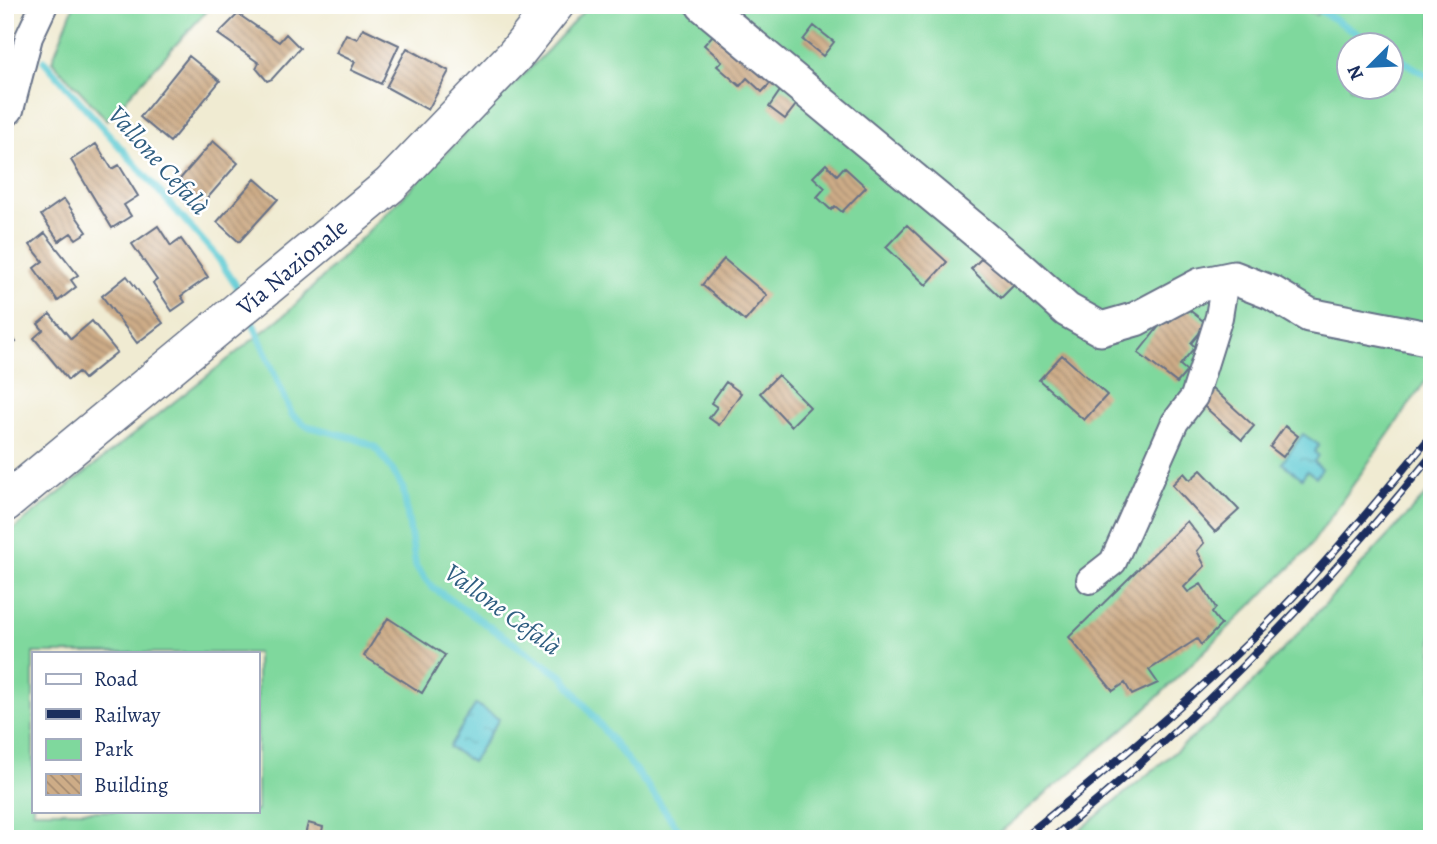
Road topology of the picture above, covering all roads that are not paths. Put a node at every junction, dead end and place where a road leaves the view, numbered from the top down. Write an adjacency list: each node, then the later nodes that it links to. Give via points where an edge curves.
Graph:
1 (44, 5): 4 (street)
2 (555, 5): 7 (main road, Via Nazionale, via 515,55 390,185)
3 (703, 5): 5 (street, via 1067,310 1101,329 1136,319 1200,285)
4 (5, 115)
5 (1225, 280): 6 (street, via 1234,278 1272,293 1309,315); 8 (street, via 1219,317 1194,397 1175,422 1113,562)
6 (1432, 339)
7 (5, 503)
8 (1090, 580)

